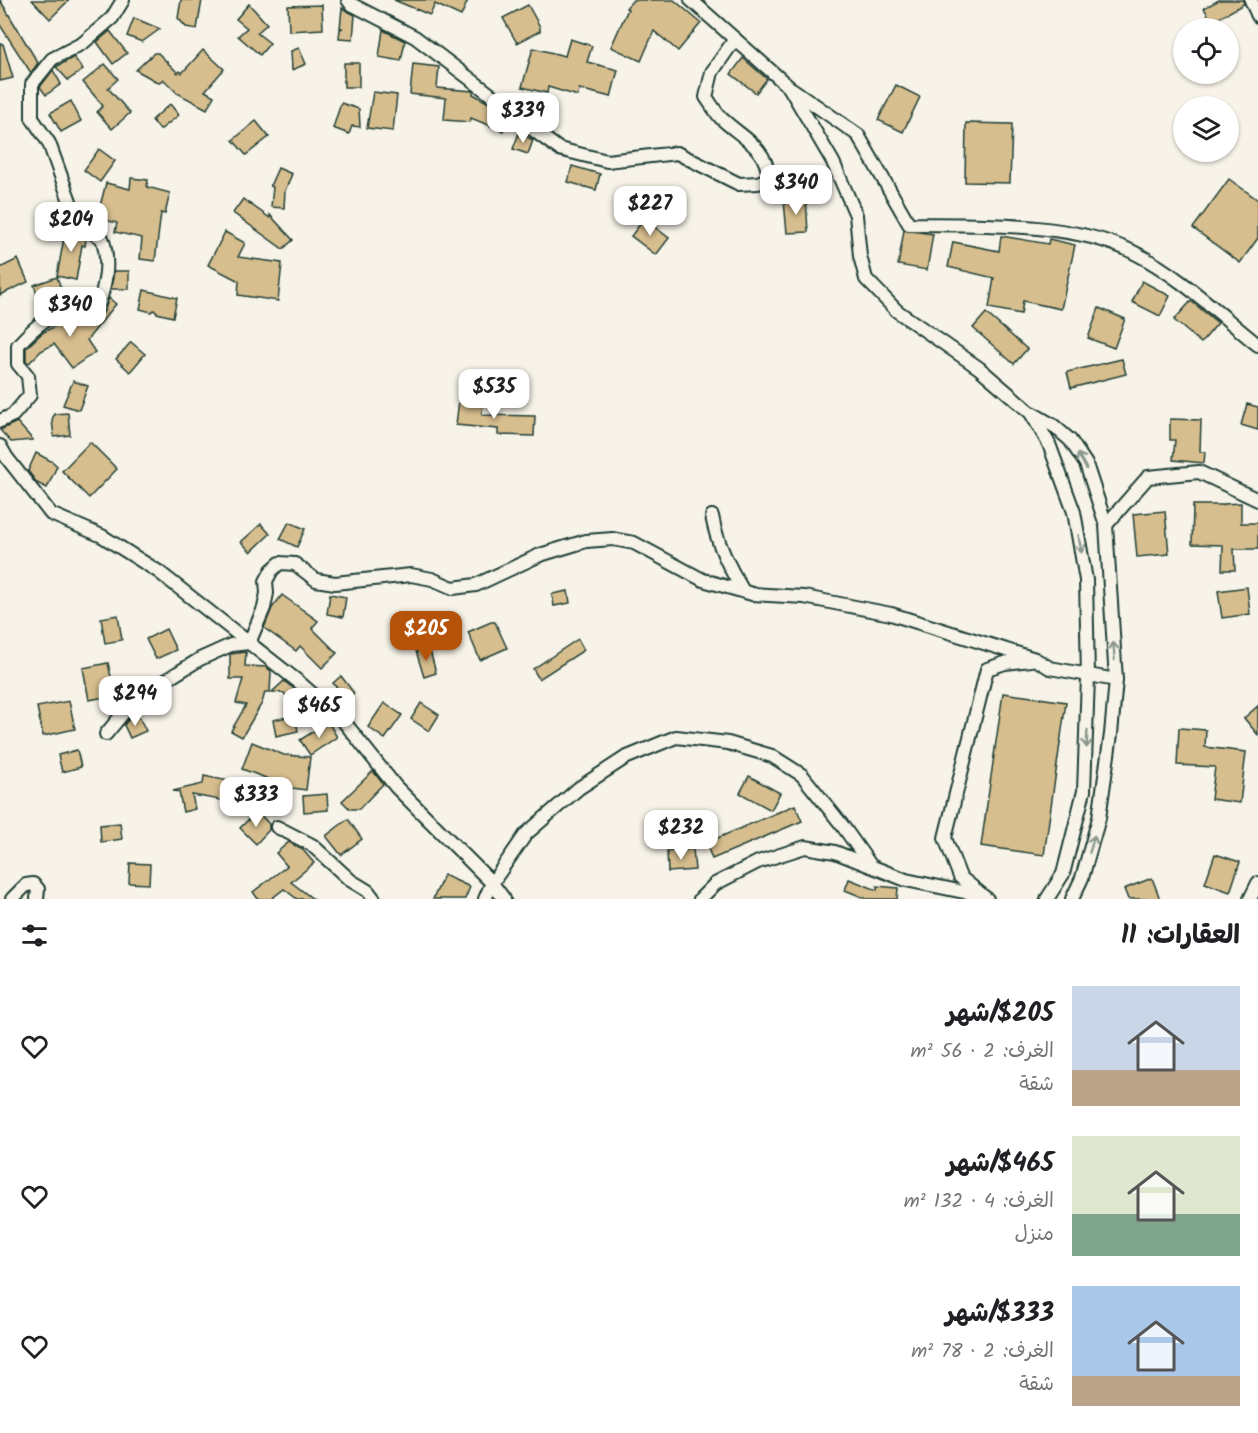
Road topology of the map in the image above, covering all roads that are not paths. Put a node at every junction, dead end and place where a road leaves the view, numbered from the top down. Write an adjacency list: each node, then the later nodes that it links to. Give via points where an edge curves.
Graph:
1 (123, 0): 10 (street, via 112,18 82,43 52,59 32,84 32,118 49,143 83,228 102,238 106,282 98,306 57,312 18,345 18,364 28,376 30,395 13,415)
2 (348, 0): 6 (street, via 415,37 559,149 607,161 677,153 739,184 758,183 769,178 768,164 758,148 719,116 706,97 711,72)
3 (691, 0): 6 (street)
4 (1251, 0): 5 (street)
5 (1258, 16)
6 (735, 39): 7 (street)
7 (789, 87): 8 (street, via 858,135 909,224 987,225 1073,232 1093,238 1133,252 1184,285); 9 (street, via 832,162 856,215 866,279 897,311 979,368)
8 (1258, 345)
9 (1030, 412): 14 (street, one-way to 9, via 1086,464 1070,440); 18 (street, one-way to 18, via 1049,444 1074,512 1086,580)
10 (0, 421)
11 (0, 446): 16 (street, via 51,514 102,536 159,572)
12 (1258, 500): 14 (street, via 1198,472 1148,477)
13 (712, 516): 15 (street, via 716,536)
14 (1106, 525): 19 (street, one-way to 14)
15 (743, 591): 16 (street, via 703,580 634,543 613,539 586,541 540,555 476,585 453,588 411,575 335,583 316,580 295,564 280,563 266,581 264,608); 17 (street, via 804,597 891,614)
16 (249, 643): 20 (street, via 231,645 200,659 134,700); 23 (street, via 345,723 396,787)
17 (1035, 659): 18 (street, via 1050,668); 25 (street, via 987,669 945,838 960,877)
18 (1088, 677): 19 (street); 32 (street, one-way to 32, via 1084,791 1064,874)
19 (1116, 680): 33 (street, one-way to 19, via 1099,818)
20 (106, 734)
21 (277, 827): 28 (street, via 312,845)
22 (871, 866): 23 (street, via 802,775 772,756 739,746 676,737 625,758 579,788 526,834); 25 (street, via 906,880); 31 (street, via 835,852 805,847 758,862 715,884)
23 (492, 883): 29 (street); 30 (street)
24 (1258, 883): 34 (street)
25 (985, 898)
26 (12, 899): 27 (street, via 26,885 33,885 38,889)
27 (38, 899)
28 (374, 899)
29 (485, 899)
30 (504, 899)
31 (700, 899)
32 (1047, 899)
33 (1072, 899)
34 (1250, 899)

